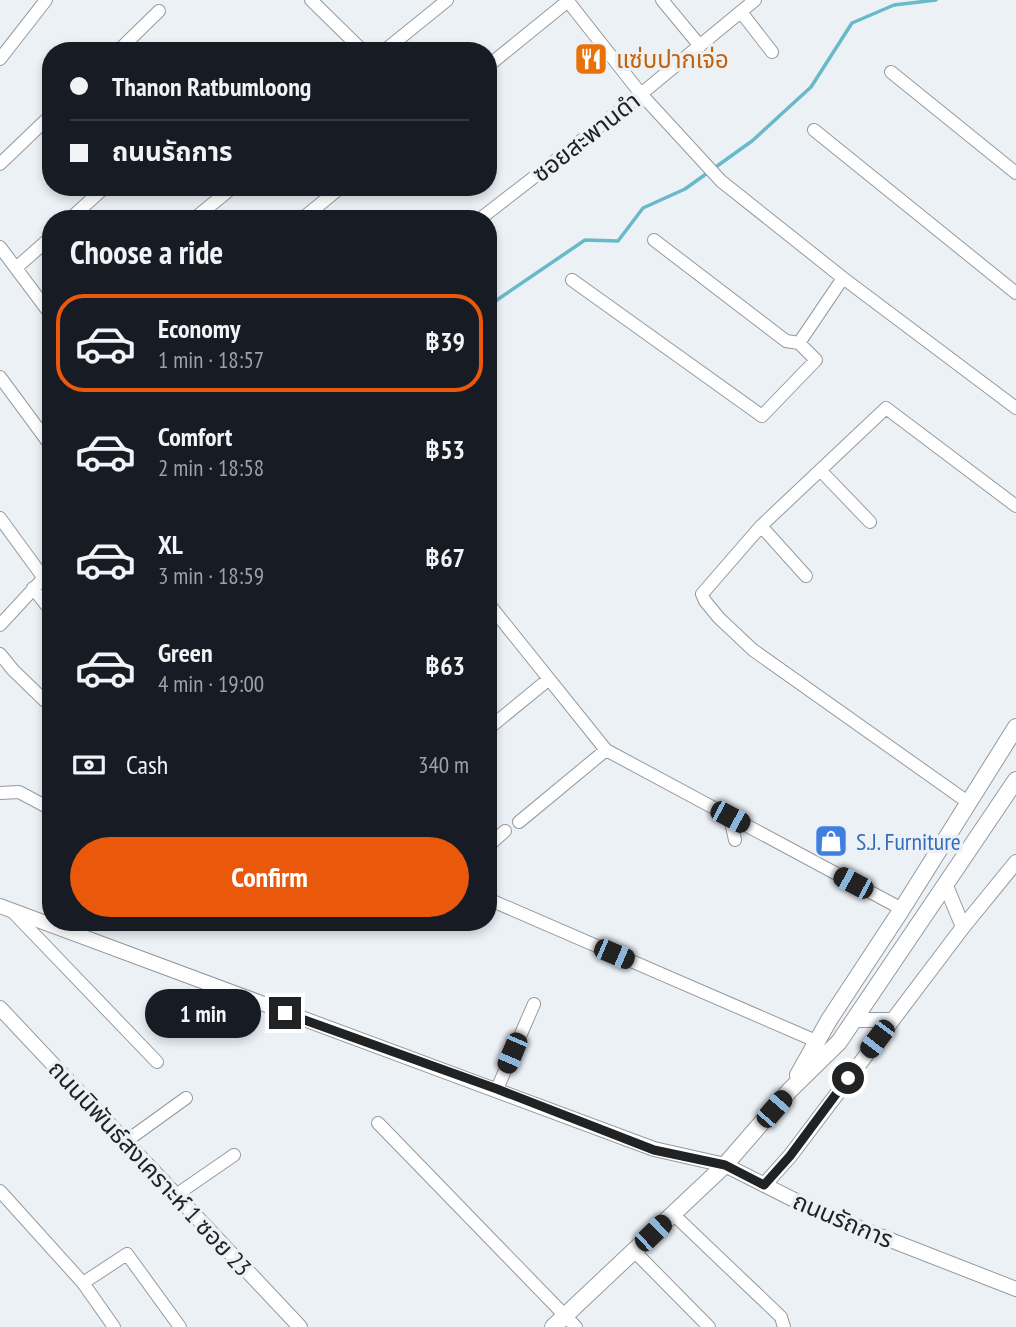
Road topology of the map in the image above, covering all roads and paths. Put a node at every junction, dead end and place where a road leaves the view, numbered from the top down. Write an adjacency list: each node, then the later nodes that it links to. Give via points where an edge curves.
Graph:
1 (46, 0): 14 (street)
2 (447, 0): 11 (street)
3 (662, 0): 12 (street)
4 (755, 0): 8 (street, ซอยสะพานดำ)
5 (567, 1): 15 (street); 17 (street)
6 (316, 2): 10 (street)
7 (159, 11): 9 (street)
8 (741, 12): 12 (street, ซอยสะพานดำ); 13 (street)
9 (127, 42)
10 (354, 42)
11 (395, 42)
12 (700, 46): 17 (street, ซอยสะพานดำ)
13 (772, 52)
14 (0, 59)
15 (497, 59)
16 (891, 72): 21 (street)
17 (641, 94): 28 (street, ซอยสะพานดำ); 33 (street, via 721,181)
18 (42, 124): 20 (street)
19 (814, 130): 35 (street)
20 (0, 164)
21 (1016, 173)
22 (95, 196): 25 (street)
23 (222, 196): 26 (street)
24 (330, 196): 27 (street)
25 (80, 210)
26 (205, 210)
27 (313, 210)
28 (492, 210)
29 (654, 240): 37 (street, via 786,341)
30 (42, 245): 32 (street)
31 (0, 247): 32 (street)
32 (16, 268): 36 (street)
33 (843, 278): 37 (street); 39 (street)
34 (572, 280): 37 (street, via 762,416 816,360)
35 (1016, 293)
36 (42, 303)
37 (799, 343)
38 (0, 377): 40 (street)
39 (1016, 408)
40 (42, 434)
41 (820, 470): 42 (street, via 886,408); 44 (street); 45 (street)
42 (1016, 506)
43 (0, 518): 46 (street)
44 (870, 522)
45 (761, 526): 47 (street); 61 (street, via 704,590 705,601 753,650)
46 (42, 568)
47 (806, 576)
48 (42, 579): 49 (street)
49 (33, 588): 50 (street); 52 (street)
50 (42, 600)
51 (497, 618): 54 (street)
52 (0, 625)
53 (0, 654): 55 (street)
54 (549, 679): 56 (street); 58 (street)
55 (42, 698)
56 (497, 722)
57 (1016, 727): 61 (main road)
58 (606, 750): 63 (street); 64 (street)
59 (1016, 780): 69 (main road)
60 (0, 793): 62 (street, via 19,792)
61 (969, 803): 72 (main road)
62 (42, 804)
63 (730, 817): 67 (street); 72 (street)
64 (519, 822)
65 (505, 831): 66 (street)
66 (497, 838)
67 (735, 839)
68 (1016, 862): 74 (street)
69 (946, 886): 74 (street); 78 (main road)
70 (497, 903): 80 (street)
71 (5, 908): 73 (street, ถนนรัถการ); 81 (street)
72 (902, 909): 80 (main road)
73 (42, 922)
74 (964, 927): 79 (street)
75 (66, 931): 82 (street, ถนนรัถการ)
76 (534, 1004): 82 (street)
77 (0, 1008): 86 (street, ถนนนิพันธ์สงเคราะห์ 1 ซอย 23)
78 (855, 1020): 79 (street); 83 (main road)
79 (892, 1020): 89 (street)
80 (816, 1041): 83 (main road)
81 (157, 1062)
82 (497, 1089): 88 (street, ถนนรัถการ, via 654,1150)
83 (790, 1090): 88 (main road)
84 (186, 1098): 86 (street)
85 (378, 1123): 96 (street)
86 (125, 1142): 91 (street, ถนนนิพันธ์สงเคราะห์ 1 ซอย 23)
87 (234, 1154): 91 (street)
88 (725, 1165): 89 (street, ถนนรัถการ); 92 (main road)
89 (764, 1185): 95 (street, ถนนรัถการ, via 816,1211)
90 (0, 1191): 94 (street)
91 (176, 1195): 99 (street, ถนนนิพันธ์สงเคราะห์ 1 ซอย 23)
92 (673, 1214): 93 (main road); 102 (street, via 781,1317)
93 (634, 1251): 96 (main road); 101 (street)
94 (83, 1283): 97 (street); 98 (street, via 127,1254)
95 (1016, 1289)
96 (570, 1321): 100 (main road)
97 (114, 1327)
98 (180, 1327)
99 (300, 1327)
100 (553, 1327)
101 (709, 1327)
102 (784, 1327)

